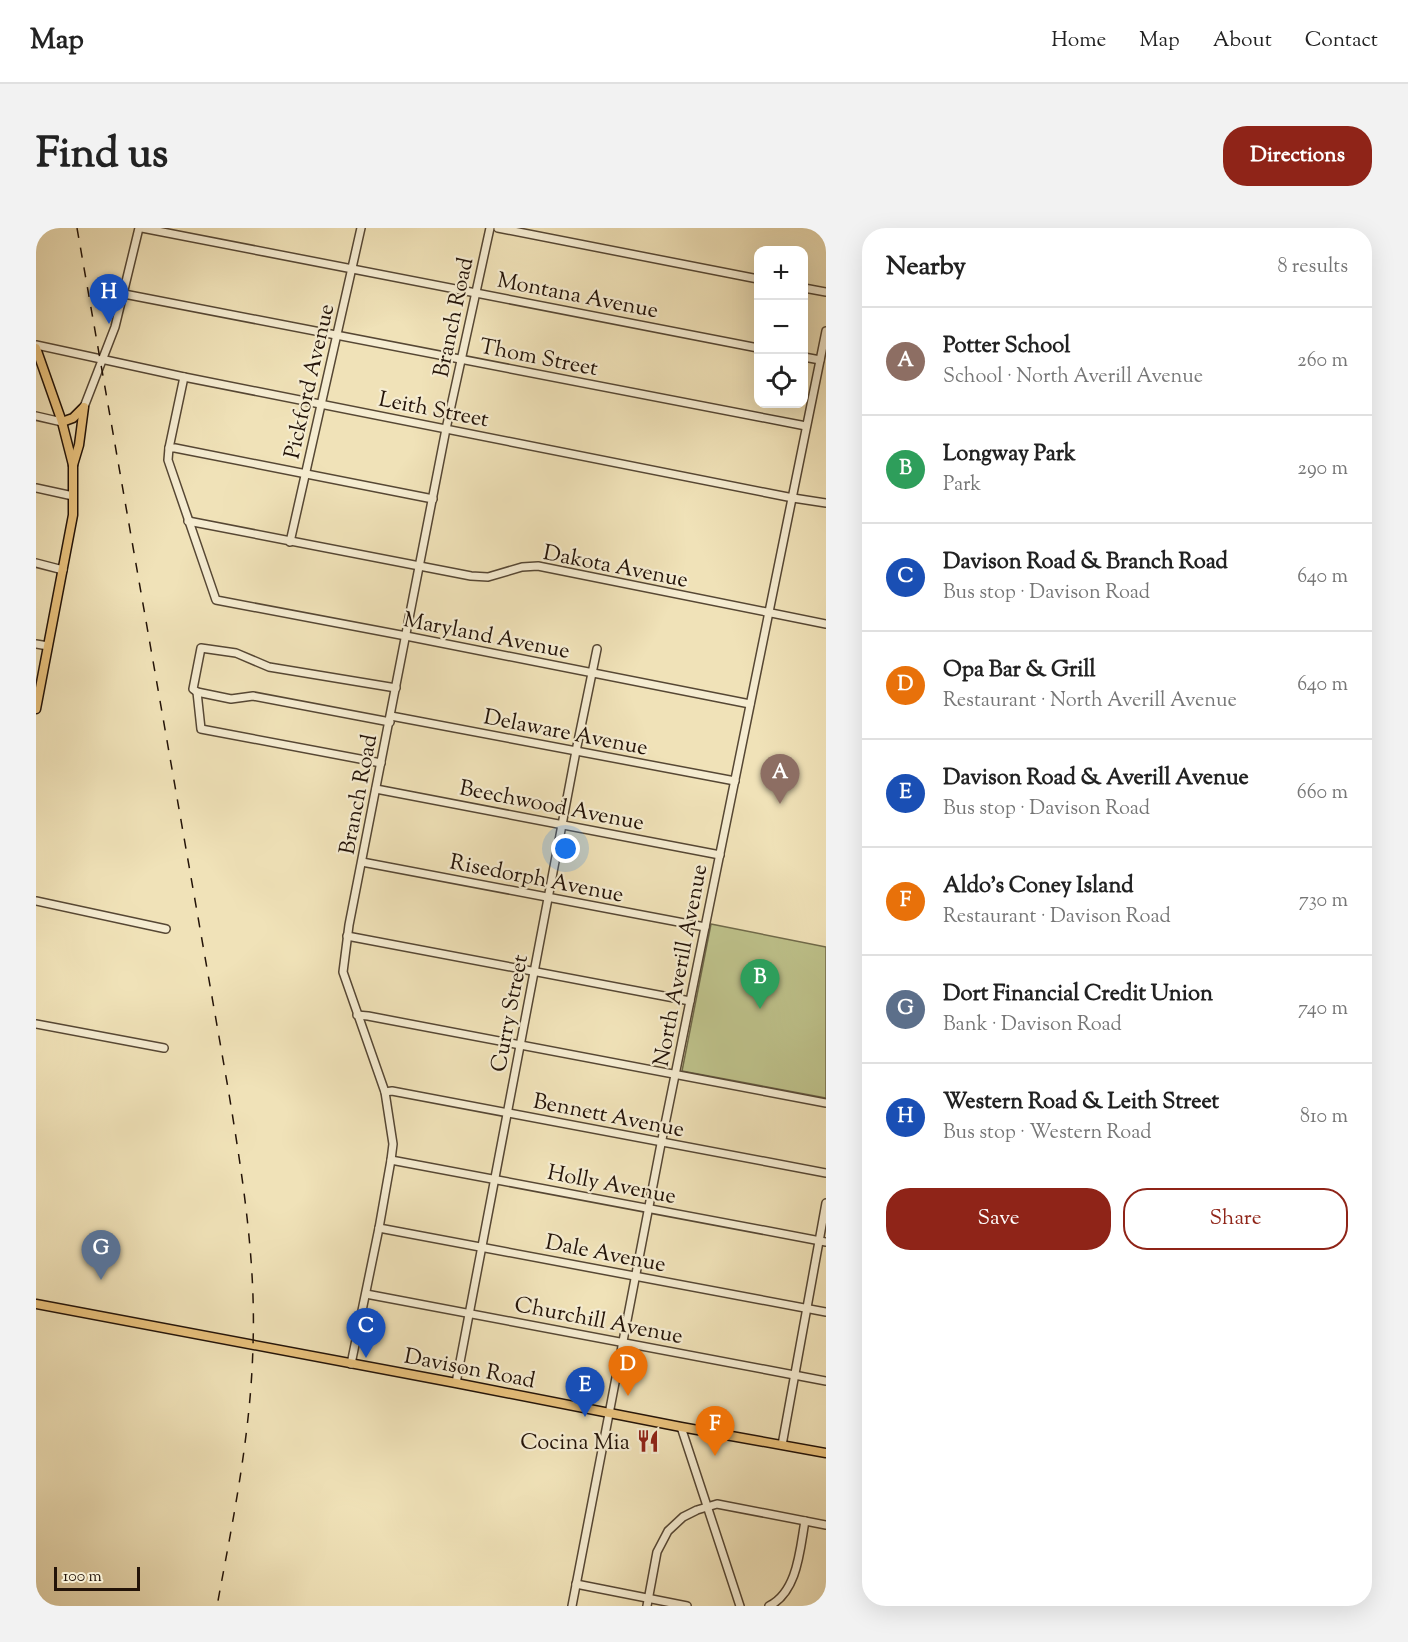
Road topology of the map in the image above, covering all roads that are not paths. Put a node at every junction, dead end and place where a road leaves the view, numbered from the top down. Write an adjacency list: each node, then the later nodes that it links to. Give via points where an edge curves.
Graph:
1 (141, 228): 5 (street, Montana Avenue); 10 (street)
2 (361, 228): 5 (street, Pickford Avenue)
3 (490, 228): 8 (street, Branch Road)
4 (498, 228): 6 (street)
5 (352, 268): 8 (street, Montana Avenue); 12 (street, Pickford Avenue)
6 (754, 278)
7 (808, 289): 9 (street)
8 (475, 292): 14 (street, Montana Avenue); 17 (street, Branch Road)
9 (826, 292)
10 (124, 294): 12 (street, Thom Street); 16 (street)
11 (826, 331): 18 (street, North Averill Avenue)
12 (337, 334): 17 (street, Thom Street); 20 (street, Pickford Avenue)
13 (36, 346): 16 (street, Leith Street); 23 (main road)
14 (754, 347)
15 (808, 358): 18 (street)
16 (104, 359): 19 (street, Leith Street); 21 (street)
17 (461, 359): 24 (street, Thom Street); 25 (street, Branch Road)
18 (820, 360): 24 (street, North Averill Avenue)
19 (184, 377): 20 (street, Leith Street); 26 (street)
20 (321, 404): 25 (street, Leith Street); 28 (street, Pickford Avenue)
21 (84, 407): 23 (main road); 27 (main road)
22 (36, 416): 23 (street)
23 (62, 422): 27 (main road)
24 (806, 426): 32 (street, North Averill Avenue)
25 (446, 429): 31 (street, Branch Road); 32 (street, Leith Street)
26 (169, 448): 28 (street); 34 (street, via 168,460)
27 (73, 465): 30 (main road)
28 (305, 473): 31 (street); 35 (street, Pickford Avenue)
29 (36, 488): 30 (street)
30 (73, 496): 38 (main road)
31 (433, 498): 37 (street, Branch Road)
32 (793, 498): 33 (street, Leith Street); 39 (street, North Averill Avenue)
33 (826, 503)
34 (188, 521): 35 (street, Dakota Avenue); 41 (street, Maryland Avenue, via 216,600)
35 (290, 542): 37 (street, Dakota Avenue)
36 (36, 563): 38 (street)
37 (419, 567): 39 (street, Dakota Avenue, via 488,577 538,566); 41 (street, Branch Road)
38 (63, 570): 43 (main road)
39 (768, 613): 40 (street, Dakota Avenue); 48 (street, North Averill Avenue)
40 (826, 624)
41 (406, 636): 45 (street, Maryland Avenue); 46 (street, Branch Road)
42 (36, 644): 43 (street)
43 (48, 646): 49 (main road)
44 (597, 649): 45 (street, Curry Street)
45 (591, 673): 48 (street, Maryland Avenue); 51 (street, Curry Street)
46 (396, 688): 47 (street, via 269,667 236,653 201,648 193,689); 50 (street, Branch Road)
47 (197, 692): 50 (street, Delaware Avenue, via 231,699 253,696); 52 (street, via 201,729)
48 (750, 704): 53 (street, North Averill Avenue)
49 (36, 709)
50 (390, 719): 51 (street, Delaware Avenue); 52 (street, Branch Road)
51 (576, 751): 53 (street, Delaware Avenue); 55 (street, Curry Street)
52 (381, 763): 54 (street, Branch Road)
53 (735, 781): 56 (street, North Averill Avenue)
54 (376, 789): 55 (street, Beechwood Avenue); 57 (street, Branch Road)
55 (562, 824): 56 (street, Beechwood Avenue); 58 (street, Curry Street)
56 (720, 855): 60 (street, North Averill Avenue)
57 (362, 862): 58 (street, Risedorph Avenue); 62 (street, Branch Road)
58 (549, 897): 60 (street, Risedorph Avenue); 63 (street, Curry Street)
59 (36, 901): 61 (street)
60 (705, 927): 64 (street, North Averill Avenue)
61 (166, 929)
62 (347, 936): 63 (street); 65 (street, Branch Road, via 343,972)
63 (534, 970): 64 (street); 67 (street, Curry Street)
64 (690, 1001): 69 (street, North Averill Avenue)
65 (357, 1015): 67 (street); 70 (street, Branch Road)
66 (36, 1024): 68 (street)
67 (521, 1044): 69 (street); 72 (street, Curry Street)
68 (164, 1048)
69 (676, 1074): 71 (street); 73 (street, North Averill Avenue)
70 (385, 1092): 72 (street, Bennett Avenue); 74 (street, Branch Road, via 393,1144)
71 (826, 1103)
72 (508, 1113): 73 (street, Bennett Avenue); 76 (street, Curry Street)
73 (662, 1142): 75 (street, Bennett Avenue); 78 (street, North Averill Avenue)
74 (391, 1160): 76 (street, Holly Avenue); 79 (street, Branch Road)
75 (826, 1173)
76 (495, 1180): 78 (street, Holly Avenue); 81 (street, Curry Street)
77 (826, 1203): 80 (street)
78 (649, 1209): 80 (street, Holly Avenue); 82 (street, North Averill Avenue)
79 (379, 1228): 81 (street, Dale Avenue); 83 (street, Branch Road)
80 (823, 1242): 85 (street)
81 (483, 1247): 82 (street, Dale Avenue); 87 (street, Curry Street)
82 (635, 1276): 85 (street, Dale Avenue); 88 (street, North Averill Avenue)
83 (366, 1294): 87 (street, Churchill Avenue); 89 (street, Branch Road)
84 (36, 1304): 89 (main road, Davison Road)
85 (807, 1308): 86 (street, Dale Avenue); 90 (street)
86 (826, 1312)
87 (470, 1313): 88 (street, Churchill Avenue); 92 (street, Curry Street)
88 (623, 1342): 90 (street, Churchill Avenue); 93 (street, North Averill Avenue)
89 (351, 1364): 92 (main road, Davison Road)
90 (795, 1375): 91 (street, Churchill Avenue); 95 (street)
91 (826, 1381)
92 (456, 1383): 93 (main road, Davison Road)
93 (609, 1412): 94 (main road, Davison Road); 100 (street, North Averill Avenue)
94 (681, 1427): 95 (main road, Davison Road); 97 (street)
95 (782, 1445): 96 (main road, Davison Road)
96 (826, 1453)
97 (707, 1506): 98 (street, via 717,1504); 101 (street, via 683,1517 668,1531 657,1552); 105 (street)
98 (805, 1521): 99 (street); 106 (street, via 796,1569 786,1591)
99 (826, 1525)
100 (576, 1584): 101 (street); 102 (street, North Averill Avenue)
101 (648, 1598): 103 (street); 104 (street)
102 (572, 1606)
103 (647, 1606)
104 (687, 1606)
105 (740, 1606)
106 (769, 1606)

